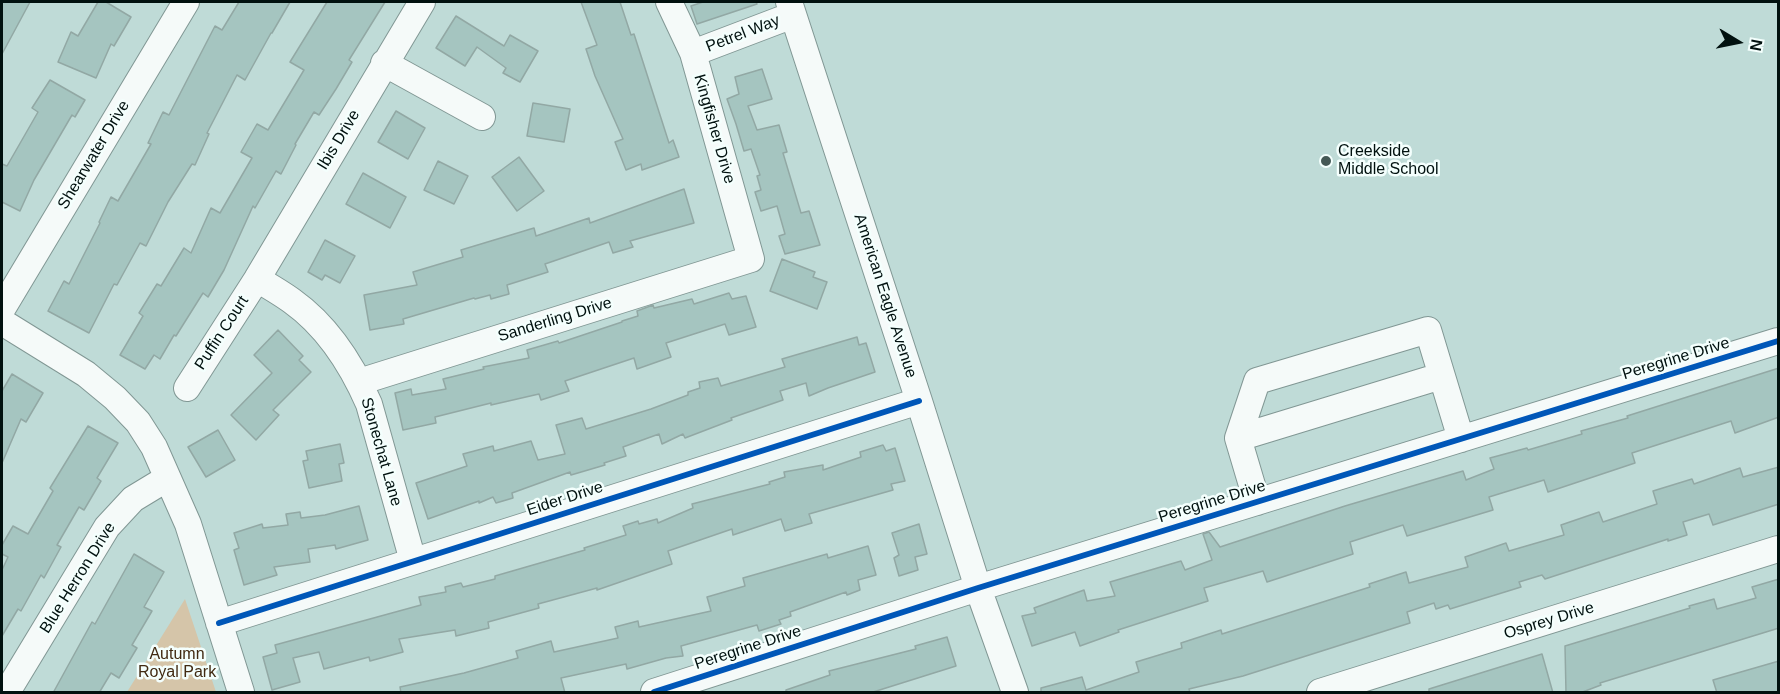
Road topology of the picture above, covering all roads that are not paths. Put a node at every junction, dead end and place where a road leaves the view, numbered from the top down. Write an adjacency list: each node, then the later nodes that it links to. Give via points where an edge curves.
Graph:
1 (186, 2): 10 (street, Shearwater Drive)
2 (422, 2): 6 (street, Ibis Drive)
3 (669, 2): 5 (street, Kingfisher Drive)
4 (791, 8): 5 (street, Petrel Way); 16 (street, American Eagle Avenue)
5 (693, 53): 8 (street, Kingfisher Drive)
6 (384, 63): 7 (street); 9 (street, Ibis Drive)
7 (482, 117)
8 (751, 259): 14 (street, Sanderling Drive)
9 (257, 279): 14 (street, Stonechat Lane, via 294,302 318,324); 15 (street, Puffin Court)
10 (2, 309)
11 (2, 322): 19 (street, via 86,374 115,398 138,422 154,447)
12 (1779, 341): 18 (street, Peregrine Drive)
13 (1442, 375): 17 (street); 17 (street, via 1428,330 1257,381); 18 (street)
14 (359, 382): 22 (street, Stonechat Lane, via 369,404)
15 (187, 388)
16 (919, 400): 22 (street, Eider Drive); 23 (street, American Eagle Avenue)
17 (1238, 438): 20 (street)
18 (1461, 439): 20 (street, Peregrine Drive)
19 (166, 478): 24 (street, via 188,524); 25 (street, Blue Herron Drive, via 133,498 107,527)
20 (1257, 502): 23 (street, Peregrine Drive)
21 (1779, 549): 29 (street, Osprey Drive)
22 (413, 561): 24 (street, Eider Drive)
23 (978, 588): 27 (street, Peregrine Drive); 28 (street, American Eagle Avenue)
24 (219, 623): 26 (street)
25 (7, 693)
26 (241, 693)
27 (654, 693)
28 (1015, 693)
29 (1320, 693)

